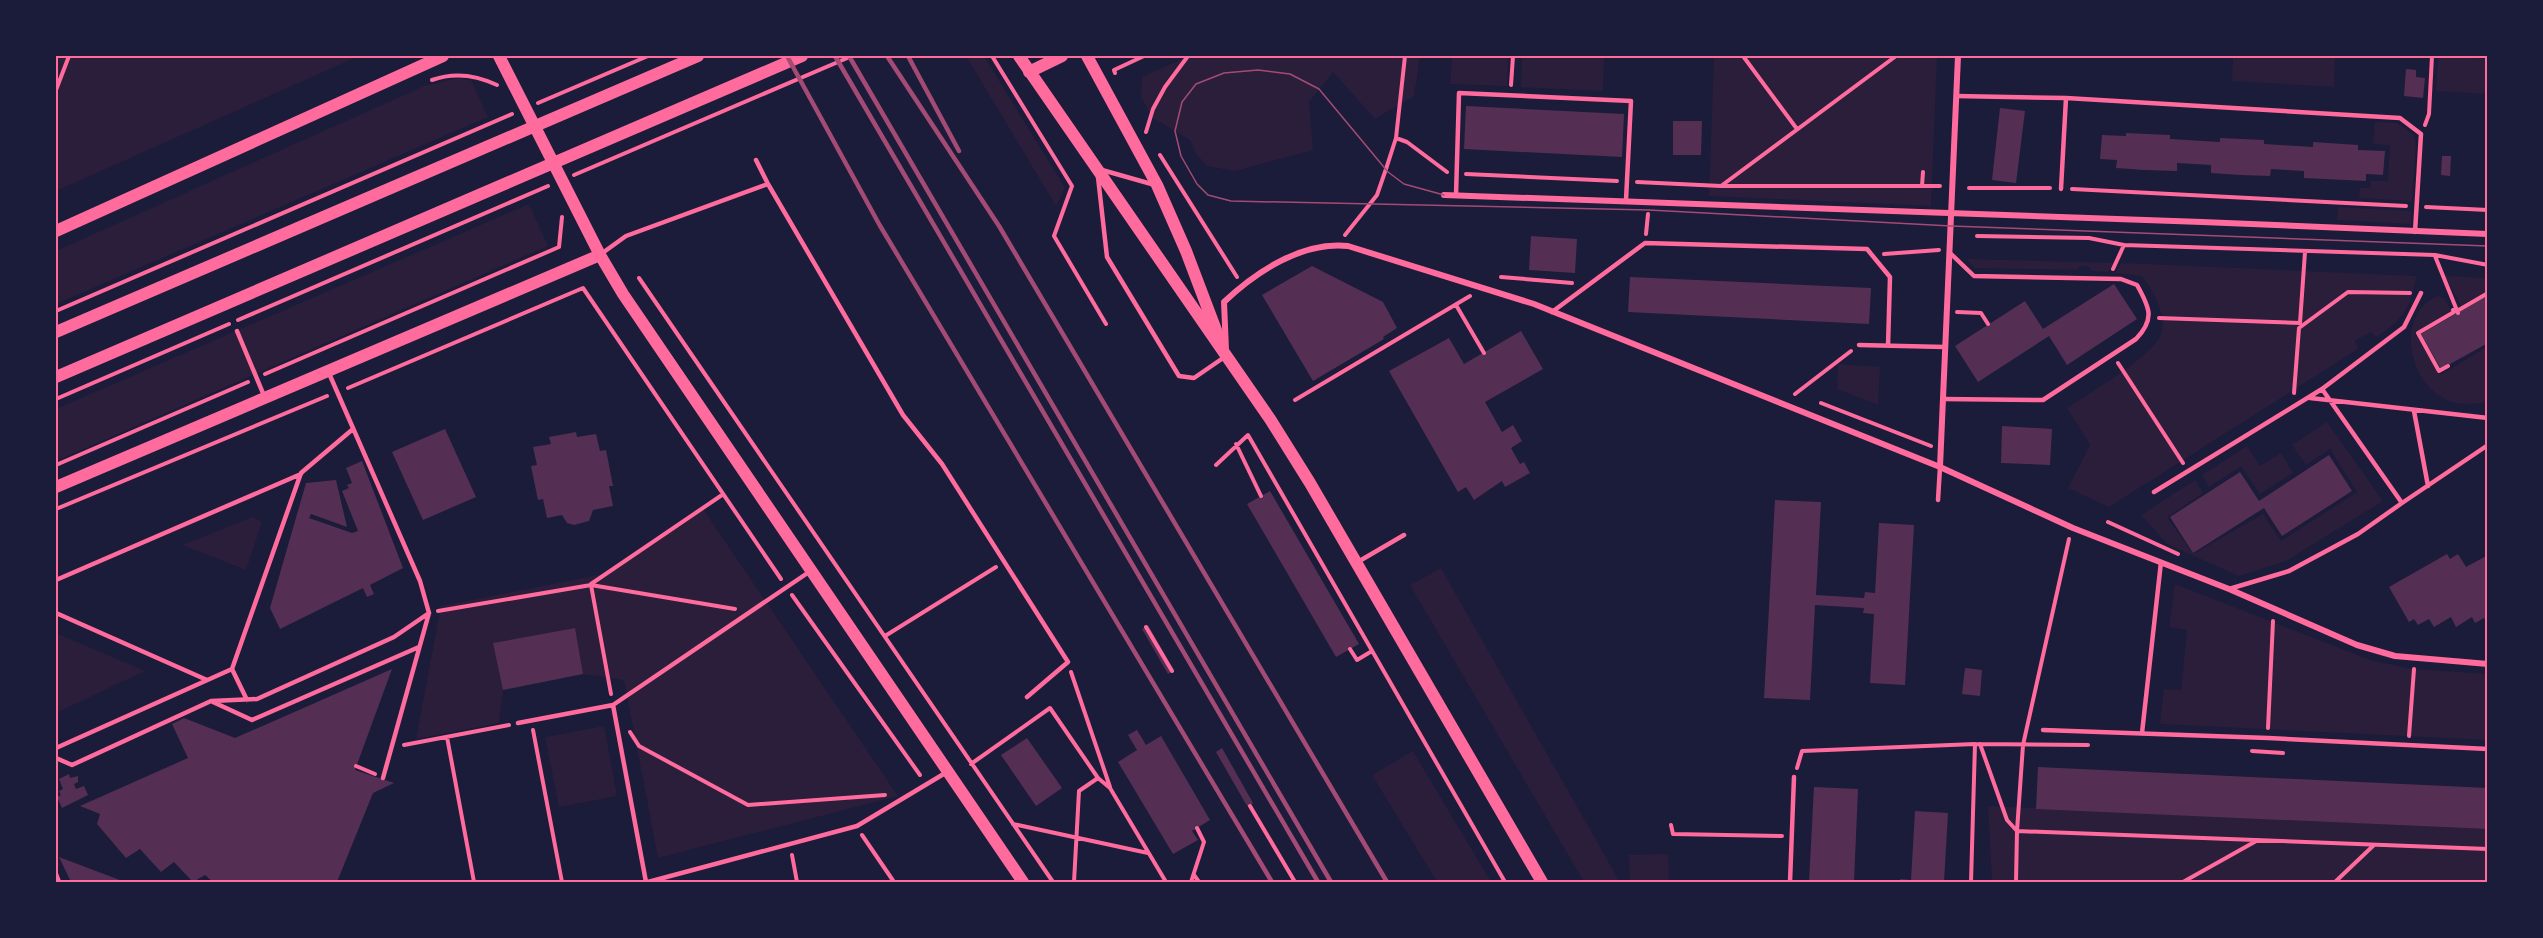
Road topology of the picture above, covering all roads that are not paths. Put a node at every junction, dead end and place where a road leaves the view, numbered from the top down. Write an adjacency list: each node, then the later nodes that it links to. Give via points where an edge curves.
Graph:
1 (443, 56): 21 (main road)
2 (499, 56): 25 (main road)
3 (698, 56): 29 (main road)
4 (802, 56): 35 (main road)
5 (1019, 56): 9 (main road)
6 (1062, 56): 9 (main road)
7 (1087, 56): 15 (main road)
8 (1958, 56): 10 (street)
9 (1029, 72): 13 (main road)
10 (1956, 96): 11 (lane); 20 (street)
11 (2066, 98): 16 (lane); 22 (lane, via 2400,118 2421,134)
12 (756, 160): 14 (lane)
13 (1097, 168): 15 (lane); 33 (main road); 33 (lane, via 1107,256 1179,376 1194,378)
14 (768, 183): 25 (lane, via 626,236); 64 (lane, via 903,415 942,464 1068,662)
15 (1157, 185): 33 (main road)
16 (2061, 189)
17 (1444, 195): 18 (street)
18 (1456, 195): 19 (street); 19 (lane, via 1459,93 1631,100)
19 (1626, 200): 20 (street)
20 (1952, 214): 22 (street); 24 (street)
21 (56, 231)
22 (2415, 232): 23 (street)
23 (2487, 234)
24 (1950, 253): 32 (street); 39 (lane, via 1974,276 2121,279 2137,285 2149,317 2147,327 2136,339 2043,400)
25 (600, 255): 34 (main road); 55 (main road)
26 (2421, 293): 36 (lane, via 2404,327)
27 (1552, 312): 31 (lane, via 1645,243 1867,249 1890,277); 33 (street, via 1364,251 1338,245 1314,247 1242,285 1224,302); 45 (street)
28 (237, 331): 37 (lane)
29 (56, 332)
30 (1859, 345): 31 (lane)
31 (1888, 346): 32 (lane)
32 (1945, 347): 39 (street)
33 (1226, 356): 54 (main road, via 1281,437)
34 (328, 371): 37 (main road); 43 (lane)
35 (56, 377)
36 (2322, 389): 38 (lane); 40 (lane)
37 (265, 398): 48 (main road)
38 (2310, 398): 40 (lane); 49 (lane)
39 (1943, 399): 45 (street)
40 (2331, 402): 41 (lane); 51 (lane)
41 (2414, 411): 42 (lane); 47 (lane)
42 (2487, 418)
43 (353, 429): 46 (lane); 59 (lane, via 420,581)
44 (2487, 445): 47 (lane)
45 (1940, 467): 50 (lane); 53 (street, via 2073,528)
46 (301, 473): 56 (lane); 62 (lane)
47 (2428, 486): 51 (lane)
48 (56, 487)
49 (2154, 492)
50 (1938, 500)
51 (2402, 503): 57 (lane, via 2358,534 2289,571)
52 (1404, 535): 54 (lane)
53 (2161, 562): 57 (street); 70 (lane)
54 (1356, 563): 81 (main road)
55 (810, 571): 67 (lane); 74 (main road)
56 (56, 580)
57 (2229, 589): 61 (street, via 2357,645 2414,659)
58 (56, 613): 63 (lane)
59 (429, 613): 60 (lane); 65 (lane, via 394,637 257,699)
60 (419, 647): 66 (lane, via 252,720); 76 (lane)
61 (2487, 664)
62 (232, 669): 63 (lane); 65 (lane)
63 (207, 680): 71 (lane)
64 (1027, 697)
65 (247, 700): 66 (lane)
66 (211, 701): 73 (lane, via 72,765)
67 (613, 705): 68 (lane); 79 (lane)
68 (518, 723)
69 (2043, 730): 70 (lane)
70 (2142, 733): 72 (lane)
71 (56, 748)
72 (2487, 749)
73 (56, 758)
74 (947, 772): 79 (lane, via 857,826); 80 (main road)
75 (1794, 777): 82 (lane)
76 (383, 778)
77 (56, 874): 78 (lane)
78 (59, 882)
79 (647, 882)
80 (1023, 882)
81 (1542, 882)
82 (1790, 882)

